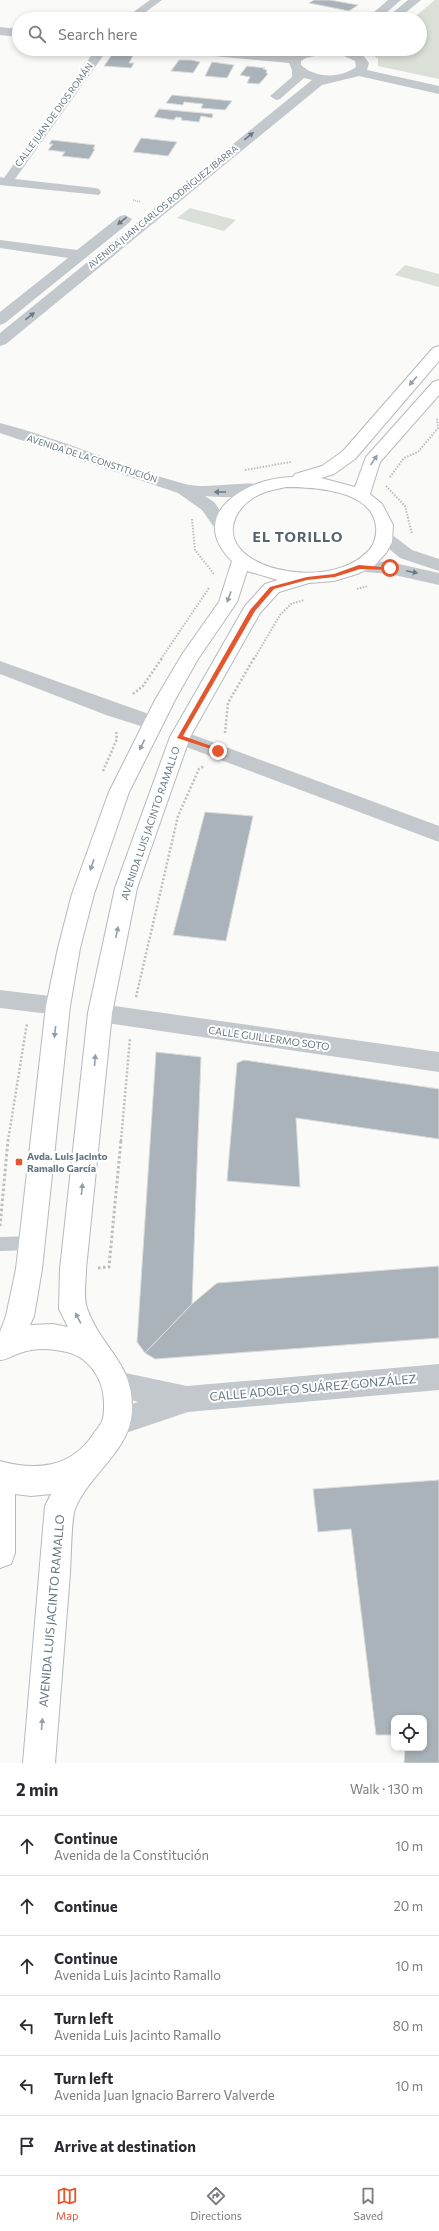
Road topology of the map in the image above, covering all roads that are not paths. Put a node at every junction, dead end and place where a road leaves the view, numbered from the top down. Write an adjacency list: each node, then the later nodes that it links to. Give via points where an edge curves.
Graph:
1 (157, 0): 4 (street)
2 (396, 0): 5 (street)
3 (415, 0): 6 (street)
4 (139, 12)
5 (381, 12)
6 (400, 12)
7 (0, 31): 8 (street)
8 (12, 32)
9 (97, 56): 18 (street, CALLE JUAN DE DIOS ROMÁN)
10 (232, 56): 13 (street)
11 (302, 56): 13 (street)
12 (359, 56): 14 (street, via 363,63)
13 (297, 65): 15 (street, via 314,76); 17 (street, via 298,78)
14 (358, 72): 15 (street); 16 (street)
15 (330, 78): 24 (street, AVENIDA JUAN CARLOS RODRÍGUEZ IBARRA, one-way to 15, via 307,89)
16 (439, 90)
17 (266, 105)
18 (3, 182): 19 (street)
19 (95, 192)
20 (133, 212): 22 (street, AVENIDA JUAN CARLOS RODRÍGUEZ IBARRA, one-way to 22)
21 (0, 244): 22 (street)
22 (80, 255): 23 (street, AVENIDA JUAN CARLOS RODRÍGUEZ IBARRA)
23 (0, 320)
24 (0, 341)
25 (439, 351): 28 (main road, one-way to 28, via 350,455 328,470)
26 (439, 385): 31 (main road, one-way to 26, via 372,461)
27 (0, 428): 29 (street, AVENIDA DE LA CONSTITUCIÓN)
28 (286, 482): 30 (main road); 31 (main road, via 339,486)
29 (184, 489): 30 (street, AVENIDA DE LA CONSTITUCIÓN, one-way to 29, via 220,492); 32 (street, AVENIDA DE LA CONSTITUCIÓN, via 208,506)
30 (257, 489): 32 (main road, via 239,499 227,512)
31 (361, 496): 33 (main road, via 376,508 385,522)
32 (222, 526): 34 (main road, via 227,544)
33 (386, 538): 35 (street, via 406,554); 36 (main road, via 372,559)
34 (241, 560): 38 (main road); 40 (main road, one-way to 40, via 228,602 190,658)
35 (439, 565)
36 (359, 567): 37 (street, one-way to 37, via 390,568); 38 (main road)
37 (439, 579)
38 (309, 588): 41 (main road, AVENIDA LUIS JACINTO RAMALLO, via 272,588 252,610)
39 (0, 668): 40 (street)
40 (153, 723): 44 (main road, one-way to 44, via 119,792 102,837 83,894)
41 (180, 737): 42 (street); 45 (main road, AVENIDA LUIS JACINTO RAMALLO, one-way to 41, via 126,888)
42 (439, 834)
43 (0, 999): 44 (street)
44 (58, 1006): 47 (main road, one-way to 47)
45 (100, 1013): 46 (street, CALLE GUILLERMO SOTO); 50 (main road, AVENIDA LUIS JACINTO RAMALLO, one-way to 45, via 73,1309 73,1269)
46 (439, 1062)
47 (32, 1243): 48 (lane); 49 (main road, via 20,1316)
48 (0, 1244)
49 (4, 1346): 50 (main road, via 31,1336 66,1337)
50 (96, 1352): 52 (main road, AVENIDA LUIS JACINTO RAMALLO, via 105,1362)
51 (439, 1378): 53 (street, CALLE ADOLFO SUÁREZ GONZÁLEZ)
52 (116, 1384): 53 (street, CALLE ADOLFO SUÁREZ GONZÁLEZ); 54 (main road)
53 (188, 1399): 54 (street, CALLE ADOLFO SUÁREZ GONZÁLEZ)
54 (117, 1422): 55 (main road, via 99,1454)
55 (85, 1466): 56 (main road, via 60,1478 37,1482); 58 (main road, AVENIDA LUIS JACINTO RAMALLO, one-way to 55, via 60,1506)
56 (0, 1475): 57 (main road)
57 (0, 1553)
58 (39, 1763)

